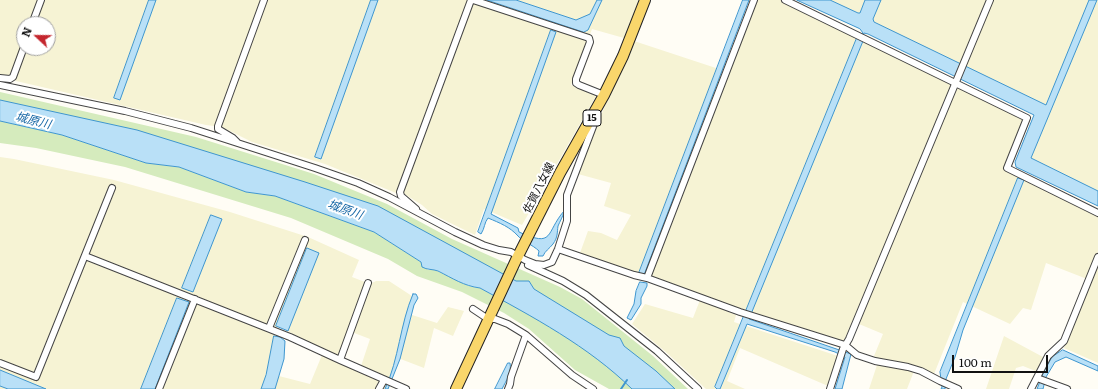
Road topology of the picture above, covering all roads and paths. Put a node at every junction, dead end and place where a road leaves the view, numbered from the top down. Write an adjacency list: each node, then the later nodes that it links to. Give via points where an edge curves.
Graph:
1 (41, 0): 8 (street)
2 (264, 0): 15 (street, via 218,126 218,129)
3 (472, 0): 13 (street, via 589,38 590,42 576,83); 17 (street, via 400,192)
4 (645, 0): 13 (main road, 佐賀八女線 / 15)
5 (754, 0): 24 (street)
6 (785, 0): 11 (street)
7 (990, 0): 11 (street)
8 (35, 16)
9 (21, 56): 10 (street, via 13,77)
10 (0, 78)
11 (956, 82): 18 (street, via 1026,118 1007,168); 31 (street)
12 (0, 84): 15 (street, via 125,111 191,128)
13 (604, 95): 14 (main road, 佐賀八女線 / 15)
14 (597, 108): 20 (street, via 594,124 567,195 567,221); 22 (main road, 佐賀八女線 / 15, via 560,173)
15 (238, 144): 17 (street, via 358,183)
16 (112, 188): 21 (street)
17 (417, 212): 22 (street, via 476,242 511,252)
18 (1098, 213)
19 (305, 240): 29 (street)
20 (558, 249): 22 (street, via 552,262 544,265); 24 (street)
21 (86, 256): 26 (street); 33 (street, via 36,378)
22 (517, 258): 28 (main road, 佐賀八女線 / 15); 42 (street, via 586,295 657,351)
23 (1098, 258): 34 (street, via 1064,341 1048,356)
24 (647, 278): 31 (street)
25 (368, 283): 32 (street)
26 (195, 299): 29 (street); 36 (street)
27 (473, 308): 28 (street)
28 (489, 317): 30 (street, via 508,324); 39 (main road, 佐賀八女線 / 15)
29 (269, 328): 32 (street)
30 (526, 335): 40 (street); 41 (street, via 572,376)
31 (844, 347): 43 (street); 44 (street, via 875,361 921,371)
32 (340, 360): 35 (street)
33 (0, 363)
34 (1041, 379): 45 (street); 46 (street)
35 (388, 381): 37 (street); 38 (street)
36 (159, 389)
37 (379, 389)
38 (406, 389)
39 (456, 389)
40 (508, 389)
41 (593, 389)
42 (698, 389)
43 (830, 389)
44 (958, 389)
45 (1031, 389)
46 (1068, 389)

